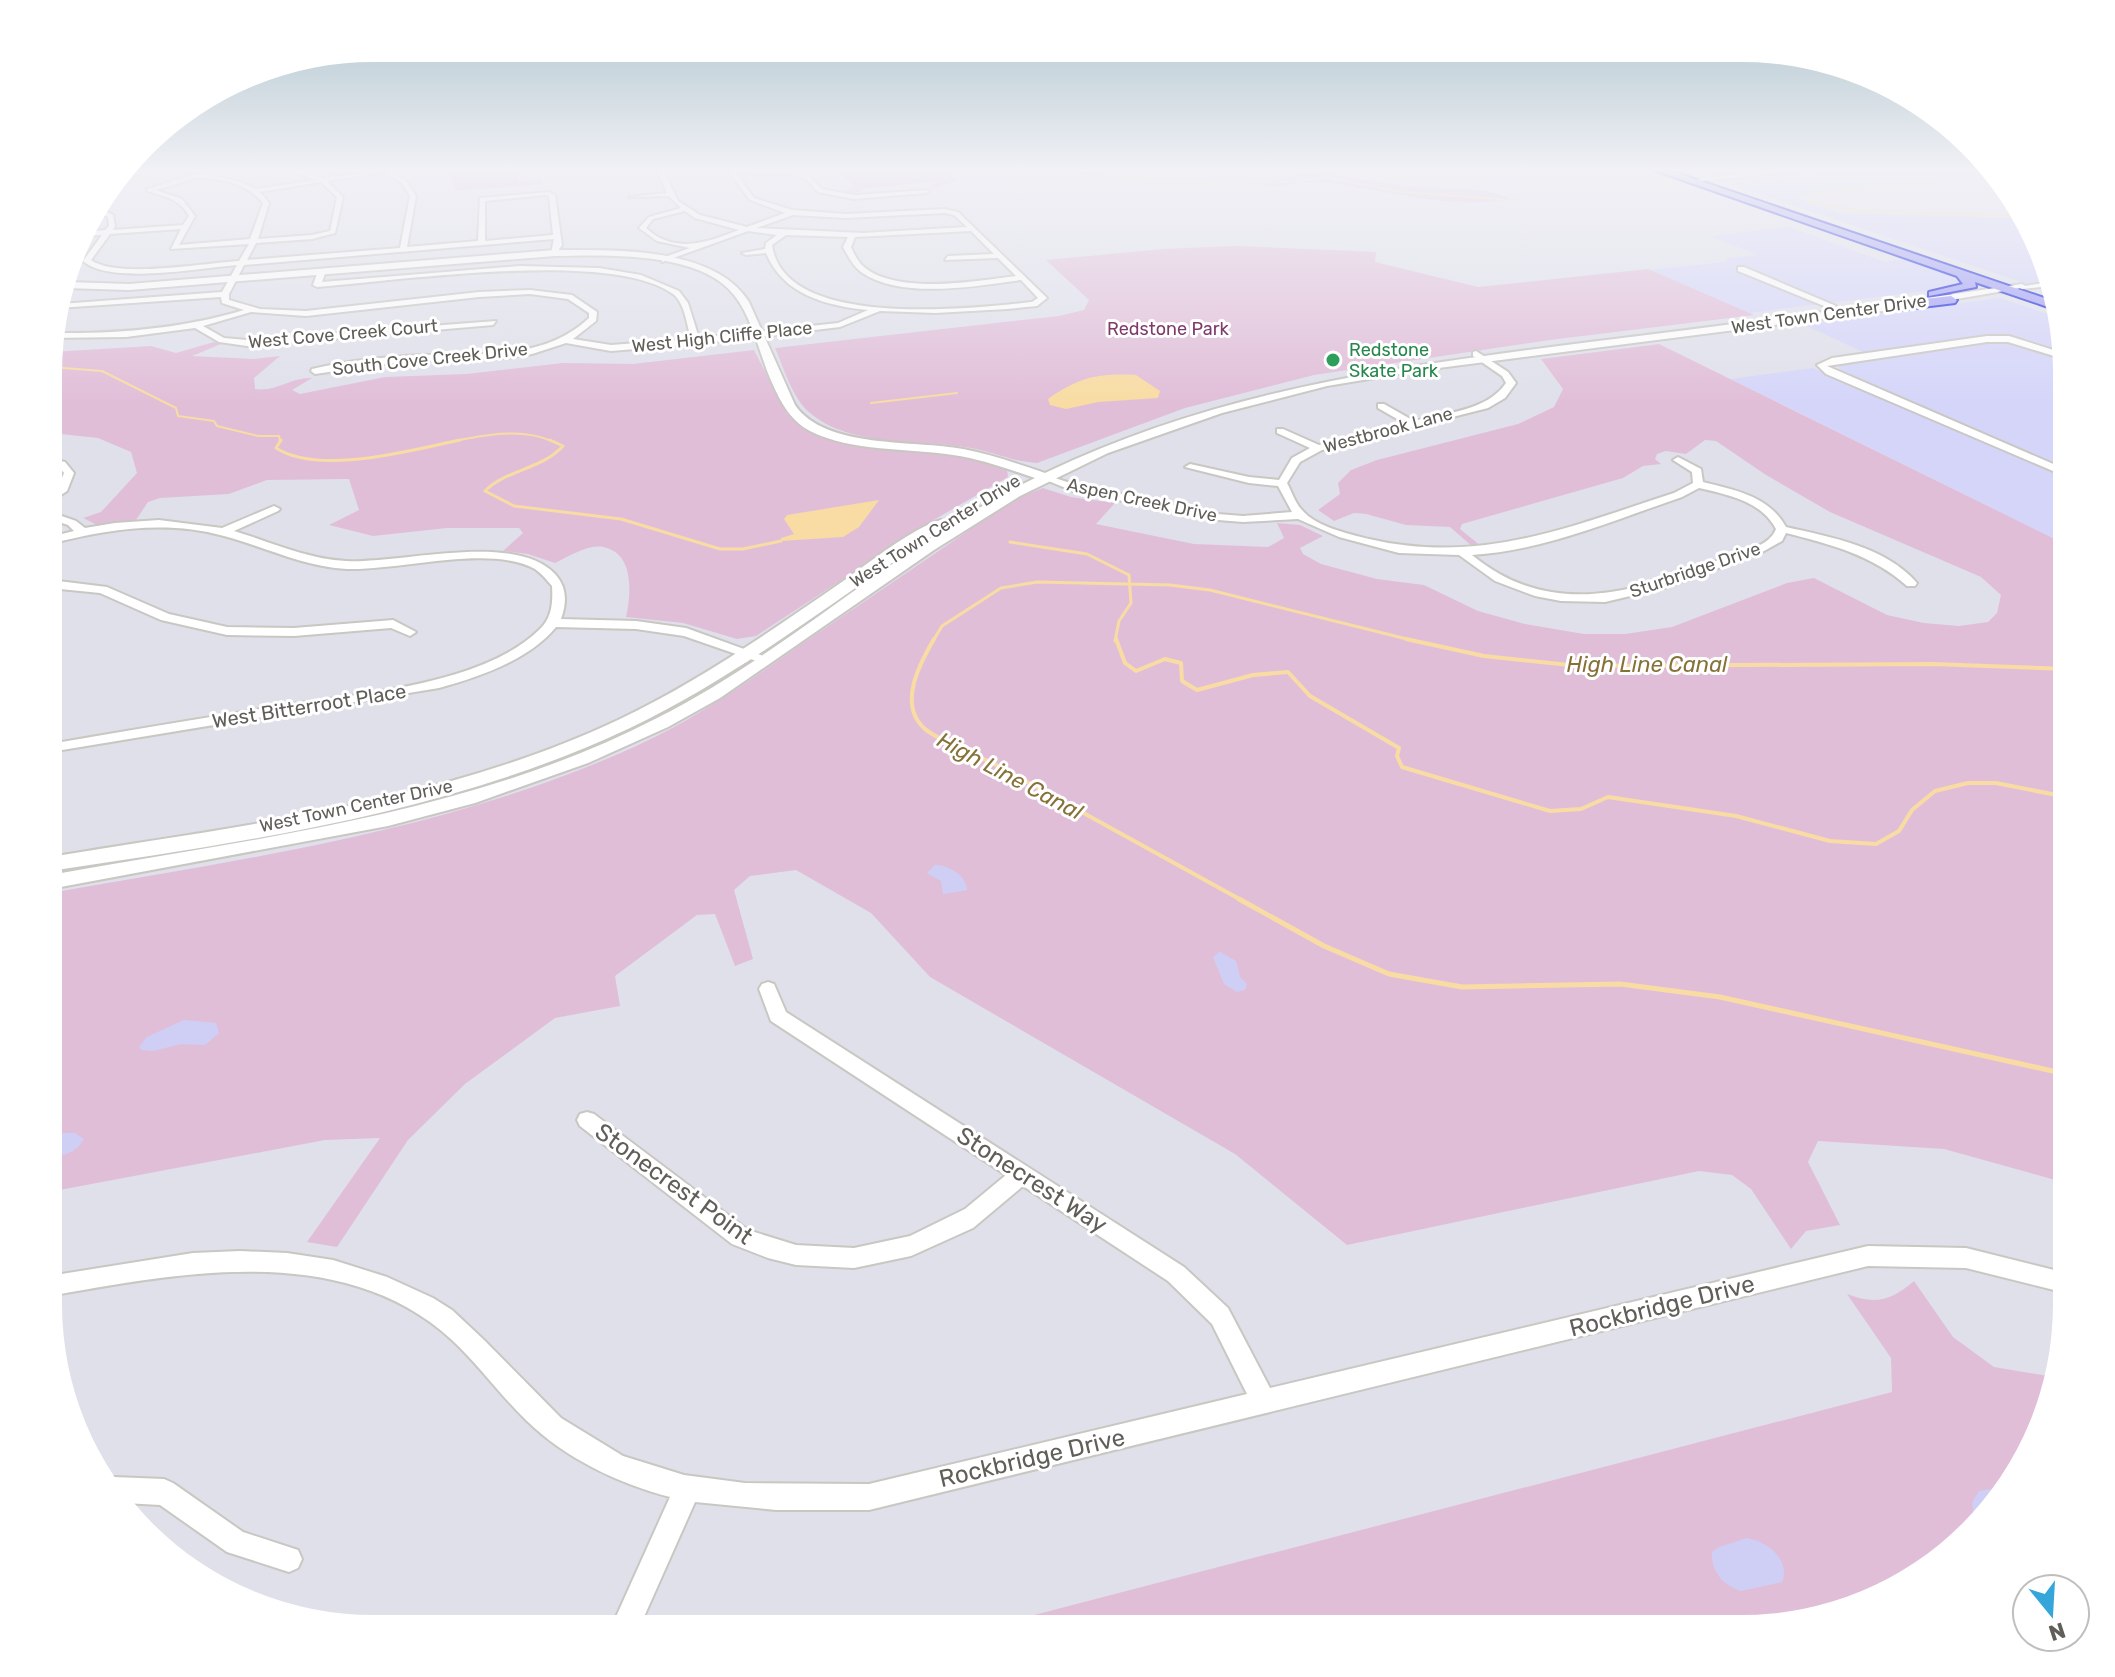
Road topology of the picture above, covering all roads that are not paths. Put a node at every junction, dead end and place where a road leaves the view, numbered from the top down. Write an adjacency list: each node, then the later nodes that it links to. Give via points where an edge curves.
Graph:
1 (95, 247): 20 (street, via 87,261 97,268 149,271)
2 (250, 247): 20 (street)
3 (434, 247): 13 (street)
4 (556, 247): 15 (street)
5 (695, 247): 12 (street)
6 (768, 247): 14 (street)
7 (847, 247): 23 (street, via 864,271 886,279 939,285)
8 (990, 247): 17 (street)
9 (1875, 247): 31 (highway, via 1972,283)
10 (1884, 247): 29 (highway)
11 (1904, 247): 27 (highway)
12 (698, 248): 19 (street)
13 (403, 250): 20 (street)
14 (768, 251): 16 (street); 33 (street, via 783,281)
15 (555, 253): 19 (street, Aspen Creek Drive); 22 (street, Aspen Creek Drive)
16 (746, 253)
17 (999, 256): 18 (street); 23 (street)
18 (948, 258)
19 (665, 260): 44 (street, Aspen Creek Drive, via 732,285)
20 (242, 264): 24 (street)
21 (1741, 269): 36 (street)
22 (322, 271): 24 (street, Aspen Creek Drive); 47 (street, via 317,285 520,268 623,274 676,293)
23 (1021, 278): 40 (street, via 1043,298 1041,302 949,311)
24 (234, 279): 25 (street, Aspen Creek Drive); 30 (street)
25 (75, 285)
26 (2040, 285): 27 (street)
27 (2022, 287): 29 (street, West Town Center Drive); 32 (highway)
28 (1984, 288): 29 (highway); 31 (street, West Town Center Drive)
29 (2001, 289): 37 (street, West Town Center Drive); 38 (highway)
30 (225, 294): 34 (street); 41 (street, via 225,301)
31 (1933, 294): 36 (street, West Town Center Drive)
32 (2042, 294)
33 (829, 300): 35 (street); 40 (street)
34 (70, 306)
35 (815, 306)
36 (1832, 306): 49 (street, West Town Center Drive)
37 (1898, 306): 39 (highway, via 1986,296); 49 (street, West Town Center Drive)
38 (2046, 307)
39 (2046, 308)
40 (878, 309): 44 (street, West High Cliffe Place, via 840,325)
41 (248, 311): 43 (street); 46 (street, South Cove Creek Drive, via 307,312 537,293 582,301 593,312 589,324)
42 (493, 323): 43 (street, West Cove Creek Court, via 247,343 222,340)
43 (198, 326): 45 (street)
44 (757, 334): 47 (street, West High Cliffe Place); 59 (street, Aspen Creek Drive, via 792,407 813,426 861,441 989,458)
45 (65, 336)
46 (563, 340): 47 (street, West High Cliffe Place, via 611,348); 50 (street, South Cove Creek Drive, via 499,355 408,358)
47 (696, 341)
48 (2052, 352): 58 (street, via 2009,339 1987,339 1821,365)
49 (1480, 356): 52 (street, Westbrook Lane, via 1511,383 1502,396 1485,406); 59 (street, West Town Center Drive, via 1330,375 1216,402 1099,442)
50 (315, 371)
51 (1381, 406): 52 (street)
52 (1411, 423): 54 (street, Westbrook Lane)
53 (1280, 431): 54 (street)
54 (1318, 448): 60 (street, Westbrook Lane, via 1296,460)
55 (1678, 460): 61 (street, via 1697,471)
56 (62, 465): 62 (street, via 69,473)
57 (1190, 467): 60 (street)
58 (2053, 468)
59 (1038, 475): 64 (street, Aspen Creek Drive, via 1073,488 1218,517); 75 (street, West Town Center Drive, via 973,503); 76 (street, West Town Center Drive)
60 (1282, 483): 64 (street)
61 (1698, 484): 66 (street, Sturbridge Drive, via 1767,509); 70 (street, via 1678,495 1507,548)
62 (62, 490)
63 (274, 509): 68 (street)
64 (1300, 515): 70 (street, via 1379,546)
65 (62, 519): 67 (street)
66 (1782, 529): 70 (street, Sturbridge Drive, via 1778,539 1760,549 1627,595 1600,598 1541,594 1505,583); 71 (street, via 1825,539 1888,565)
67 (81, 531): 68 (street, via 141,523); 69 (street)
68 (223, 532): 73 (street, via 311,560 349,565 492,557 539,565 558,585)
69 (62, 537)
70 (1464, 554)
71 (1911, 583)
72 (62, 585): 74 (street, via 103,590 165,617 227,631 393,624)
73 (552, 623): 75 (street, via 686,632); 77 (street, West Bitterroot Place, via 496,664 439,684)
74 (410, 632)
75 (748, 653): 76 (street); 78 (street, West Town Center Drive, via 622,725 465,784 362,809)
76 (767, 660): 79 (street, West Town Center Drive, via 636,735 468,799 360,826)
77 (62, 746)
78 (62, 862)
79 (62, 880)
80 (768, 989): 82 (street, Stonecrest Way, via 778,1016)
81 (587, 1120): 82 (street, Stonecrest Point, via 740,1237 816,1259 861,1258 918,1246 969,1220)
82 (1023, 1173): 85 (street, Stonecrest Way, via 1176,1274 1220,1316)
83 (2053, 1280): 85 (street, Rockbridge Drive, via 1966,1258 1868,1256)
84 (62, 1283): 87 (street, Rockbridge Drive, via 200,1261 271,1260 351,1274 427,1307 552,1427 623,1470)
85 (1265, 1403): 87 (street, Rockbridge Drive, via 869,1497 784,1499)
86 (124, 1490): 88 (street, via 164,1492 236,1543)
87 (687, 1490): 89 (street)
88 (289, 1559)
89 (631, 1615)

